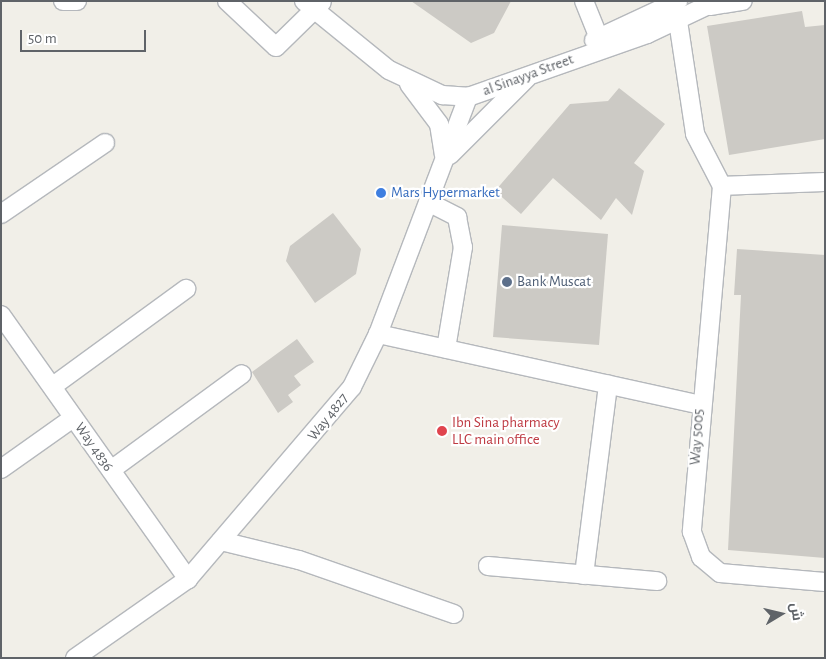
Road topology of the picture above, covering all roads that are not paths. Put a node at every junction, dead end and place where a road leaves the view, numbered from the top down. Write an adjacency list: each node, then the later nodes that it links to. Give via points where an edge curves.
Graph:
1 (63, 1): 2 (street)
2 (77, 1)
3 (227, 1): 7 (street, via 276,47)
4 (584, 1): 10 (street)
5 (678, 1): 10 (street, al Sinayya Street)
6 (743, 1): 8 (street, al Sinayya Street)
7 (314, 4): 12 (street)
8 (714, 4): 9 (street, al Sinayya Street)
9 (678, 21): 11 (street, al Sinayya Street); 17 (street, via 695,134)
10 (599, 38): 13 (street, al Sinayya Street)
11 (532, 73): 13 (street, al Sinayya Street); 15 (street)
12 (404, 78): 13 (street, via 442,95); 15 (street, via 439,124)
13 (468, 97): 15 (street, Way 4827)
14 (105, 143): 19 (street)
15 (444, 161): 18 (street, Way 4827)
16 (825, 182): 17 (street)
17 (722, 186): 27 (street, Way 5005)
18 (428, 202): 22 (street, Way 4827); 23 (street, via 457,216 463,247)
19 (1, 214)
20 (186, 289): 26 (street)
21 (1, 316): 26 (street, Way 4836)
22 (378, 334): 23 (street); 31 (street, Way 4827, via 352,387)
23 (446, 349): 25 (street)
24 (242, 374): 30 (street)
25 (608, 385): 27 (street); 33 (street)
26 (53, 386): 28 (street, Way 4836)
27 (700, 405): 36 (street, Way 5005, via 692,532 702,557 720,573)
28 (74, 418): 29 (street); 30 (street, Way 4836)
29 (1, 470)
30 (111, 470): 34 (street, Way 4836)
31 (222, 541): 34 (street, Way 4827); 37 (street, via 299,560)
32 (488, 566): 33 (street)
33 (584, 575): 35 (street)
34 (188, 579): 38 (street, Way 4827)
35 (657, 581)
36 (825, 582)
37 (454, 614)
38 (75, 658)

